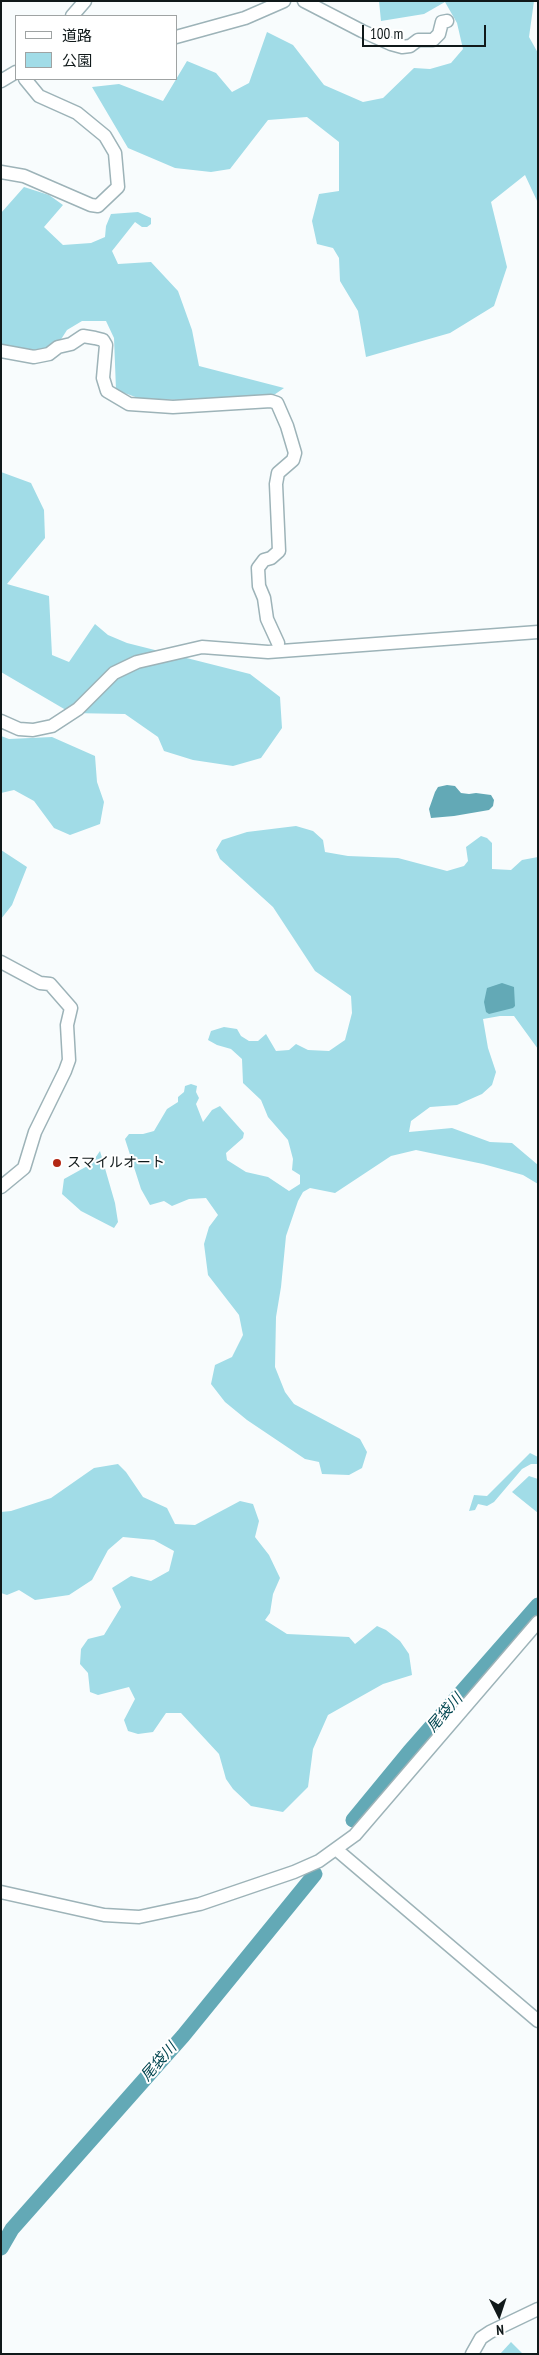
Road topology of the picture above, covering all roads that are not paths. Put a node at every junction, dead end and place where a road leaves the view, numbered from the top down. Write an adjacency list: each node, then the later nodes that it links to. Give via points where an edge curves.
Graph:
1 (86, 1): 4 (street)
2 (284, 1): 6 (street, via 245,18)
3 (304, 1): 5 (street, via 362,31 402,47 418,40 433,40 439,34 442,22)
4 (73, 15)
5 (447, 21)
6 (178, 36)
7 (15, 73): 9 (street)
8 (26, 80): 10 (street, via 39,96 77,113 105,136 115,153 118,187 103,203 91,206 24,176)
9 (1, 81)
10 (1, 172)
11 (1, 350): 13 (street, via 34,357 49,354 83,336 95,338 103,340 106,345 103,378 106,390 129,404 173,407 277,403 295,454 293,460 278,473 276,484 279,551 258,568 267,619)
12 (538, 632): 14 (street, via 268,652 202,647 137,662 114,673 78,709 52,726 19,729)
13 (278, 643)
14 (1, 721)
15 (1, 962): 16 (street, via 40,983 50,984 71,1008 67,1025 69,1060 35,1132 24,1168)
16 (1, 1187)
17 (538, 1622): 18 (street, via 355,1835)
18 (337, 1850): 19 (street, via 294,1872 218,1898 139,1917 104,1915); 20 (street)
19 (1, 1892)
20 (538, 2021)
21 (538, 2309): 22 (street, via 481,2338)
22 (472, 2354)

